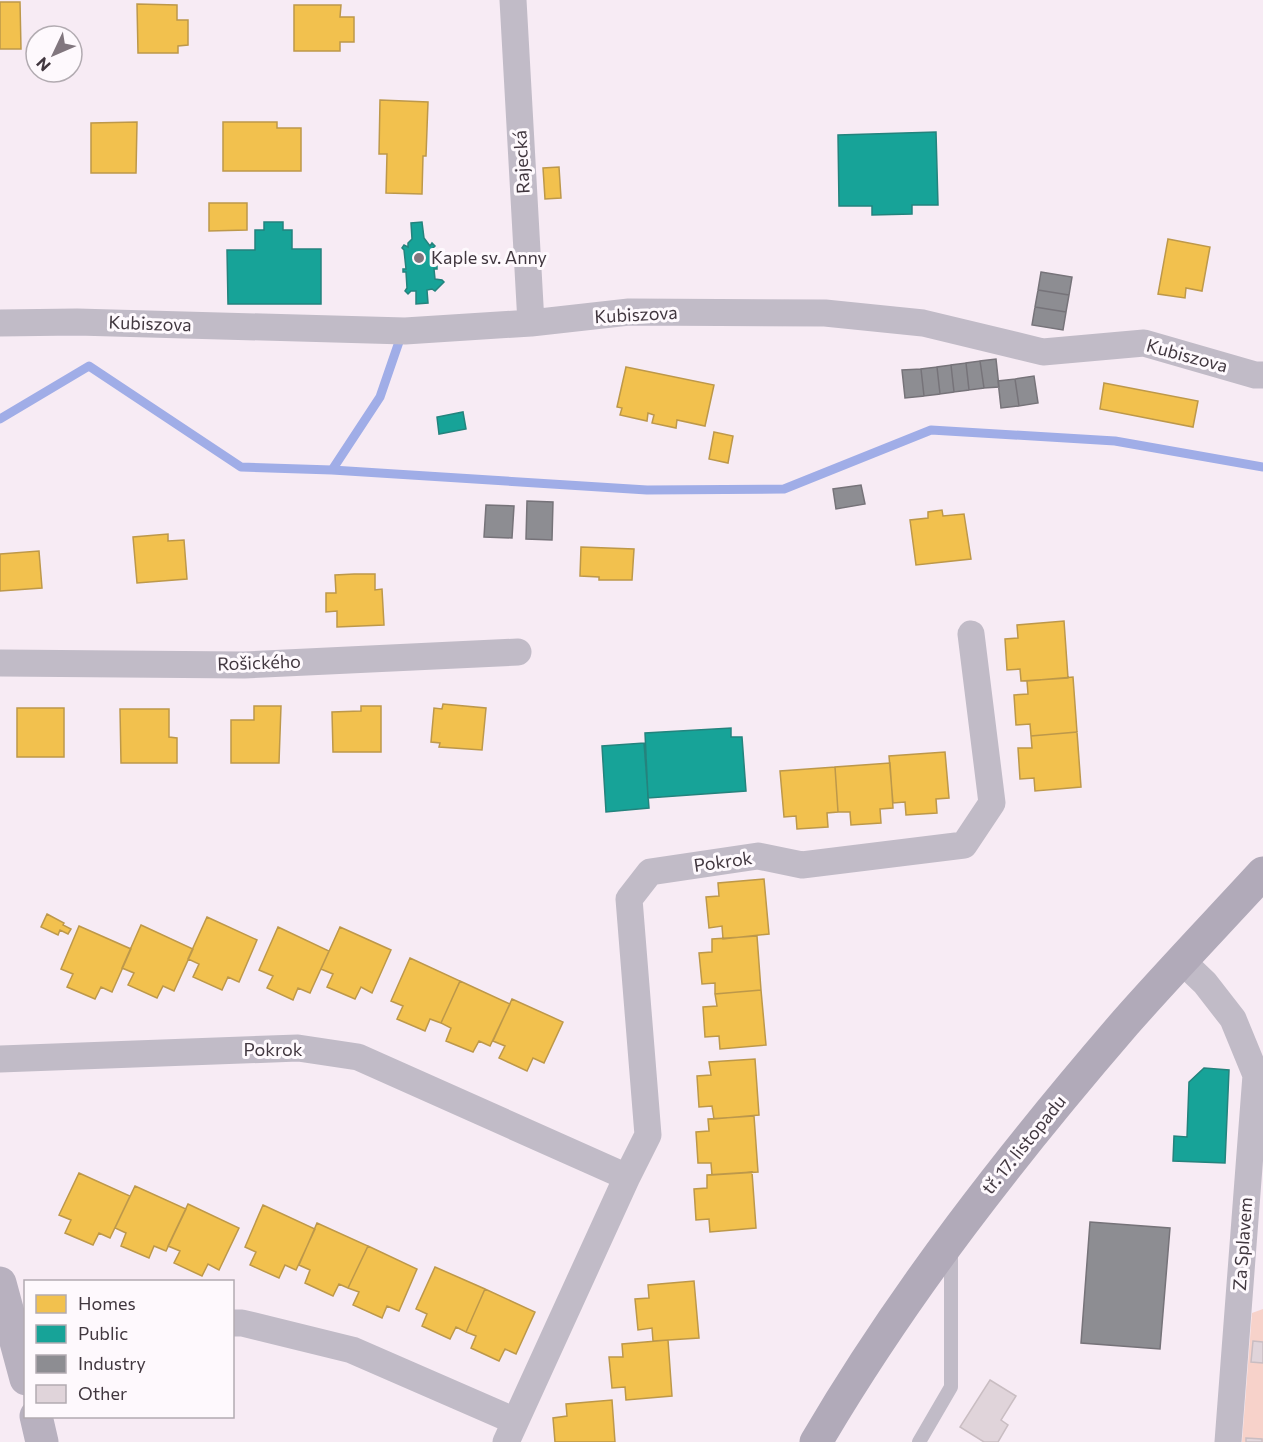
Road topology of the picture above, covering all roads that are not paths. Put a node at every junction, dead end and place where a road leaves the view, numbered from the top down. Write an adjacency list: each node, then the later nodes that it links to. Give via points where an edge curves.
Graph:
1 (513, 0): 3 (street, Rajecká)
2 (0, 323): 3 (street, Kubiszova, via 405,331)
3 (531, 323): 4 (street, Kubiszova, via 629,312 825,313 923,323 1043,352 1144,343)
4 (1263, 375)
5 (971, 634): 11 (street, Pokrok, via 992,803 964,845 802,866 758,856 650,872 629,899 648,1135)
6 (518, 652): 7 (street, Rošického, via 244,664)
7 (0, 663)
8 (1263, 873): 9 (main road, tř. 17. listopadu)
9 (1182, 961): 12 (main road, tř. 17. listopadu, via 1072,1086); 21 (street, Za Splavem, via 1233,1019 1256,1075)
10 (0, 1059): 11 (street, Pokrok, via 298,1048 358,1057)
11 (627, 1178): 17 (street, Pokrok)
12 (951, 1240): 19 (main road, tř. 17. listopadu, via 869,1356); 20 (lane, via 951,1387)
13 (0, 1283): 15 (street)
14 (234, 1323): 17 (street, Pokrok, via 352,1350)
15 (24, 1371)
16 (36, 1418): 18 (street)
17 (510, 1431)
18 (42, 1442)
19 (816, 1442)
20 (919, 1442)
21 (1228, 1442)

